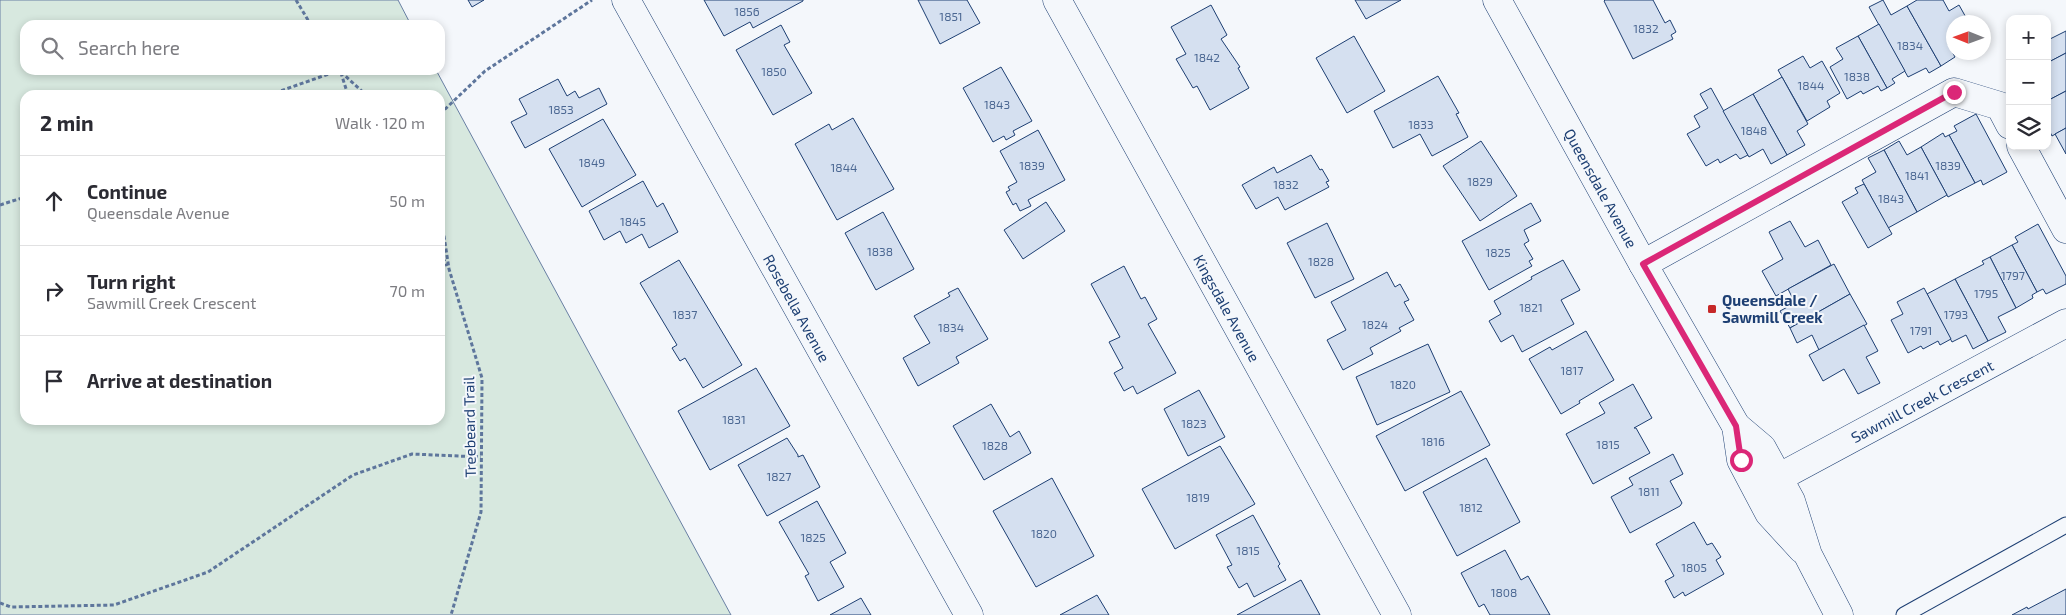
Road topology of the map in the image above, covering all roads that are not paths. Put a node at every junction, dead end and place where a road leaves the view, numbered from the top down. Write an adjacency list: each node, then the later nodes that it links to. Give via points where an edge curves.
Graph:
1 (626, 0): 13 (street, Rosebella Avenue)
2 (1057, 0): 14 (street, Kingsdale Avenue)
3 (1497, 0): 7 (street, Queensdale Avenue)
4 (2006, 117): 7 (street, via 2000,106 1954,92)
5 (2024, 150): 6 (street)
6 (2066, 229)
7 (1643, 264): 9 (street, Queensdale Avenue)
8 (2066, 323): 10 (street, Sawmill Creek Crescent)
9 (1736, 426): 10 (street, Queensdale Avenue, via 1762,448); 12 (street, Queensdale Avenue, via 1741,460 1769,512)
10 (1778, 478): 12 (street, Queensdale Avenue, via 1791,501)
11 (2066, 524): 16 (lane)
12 (1808, 555): 15 (street, Queensdale Avenue)
13 (969, 615)
14 (1397, 615)
15 (1839, 615)
16 (1904, 615)

